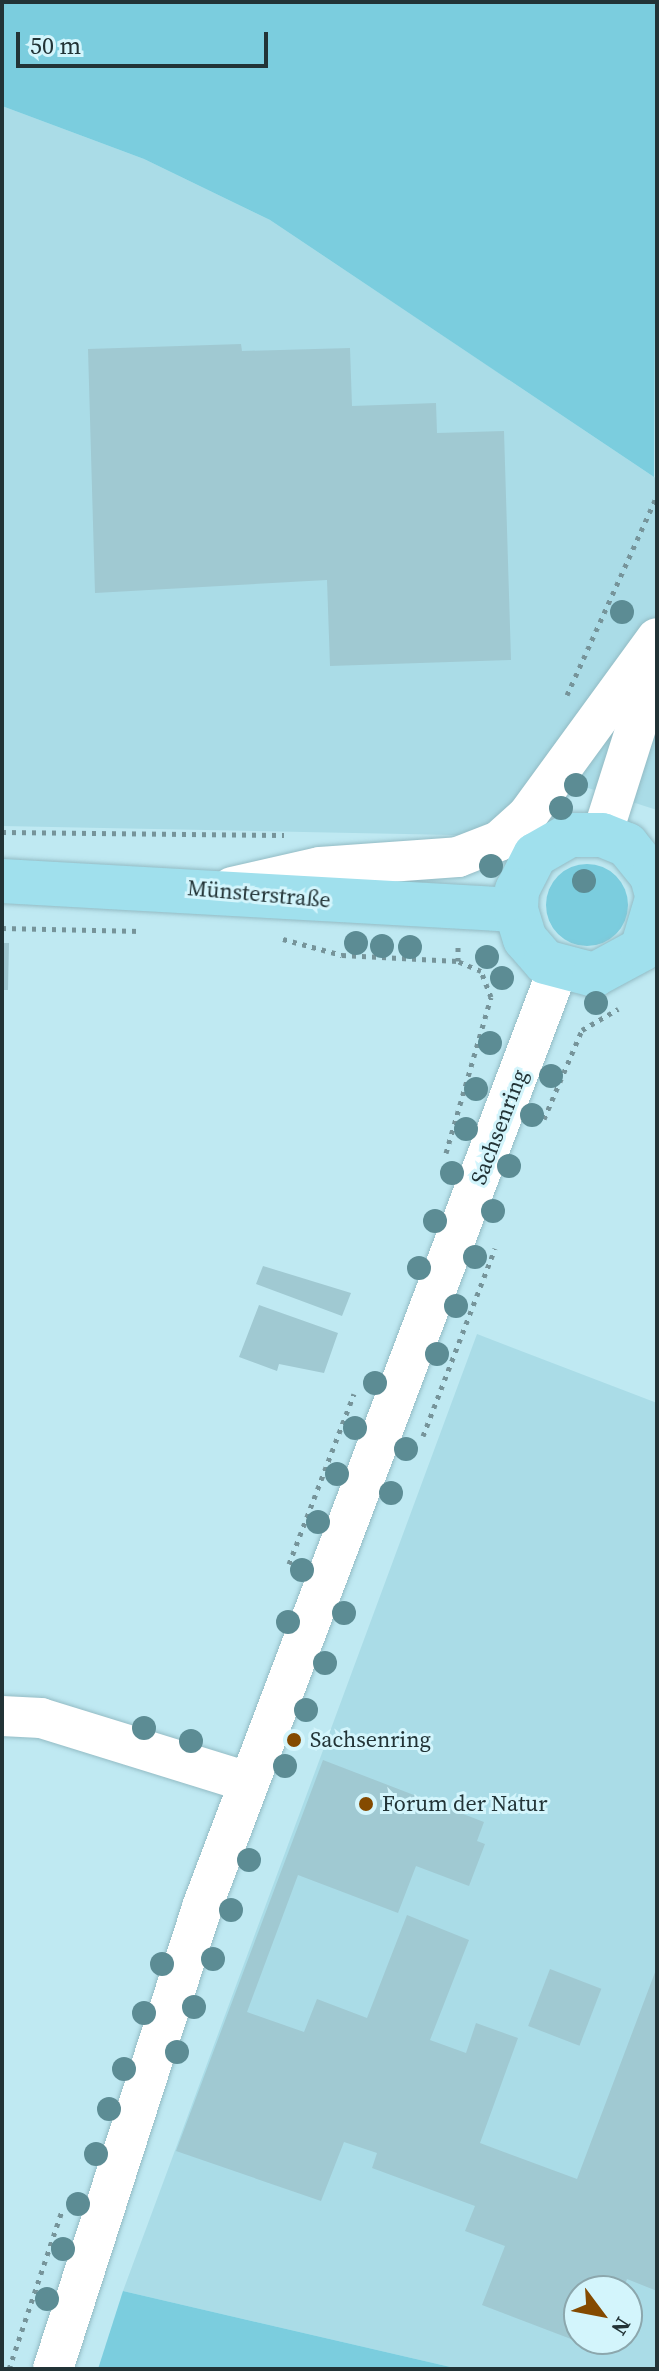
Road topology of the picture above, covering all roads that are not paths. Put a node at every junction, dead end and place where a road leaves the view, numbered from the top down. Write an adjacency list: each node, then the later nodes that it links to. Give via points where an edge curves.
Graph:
1 (657, 638): 5 (street, via 527,816 499,841 458,857 320,867)
2 (657, 662): 3 (street)
3 (602, 835): 6 (main road, via 642,859); 7 (main road, via 570,835 535,855 517,890)
4 (2, 881): 5 (main road, Münsterstraße)
5 (221, 889): 7 (main road, Münsterstraße)
6 (657, 897): 8 (main road)
7 (516, 910): 9 (main road, via 534,951)
8 (657, 916): 9 (main road, via 642,949 612,970)
9 (558, 969): 11 (street, Sachsenring)
10 (2, 1716): 11 (street, via 41,1718)
11 (248, 1782): 12 (street, Sachsenring, via 178,1975)
12 (53, 2369)

